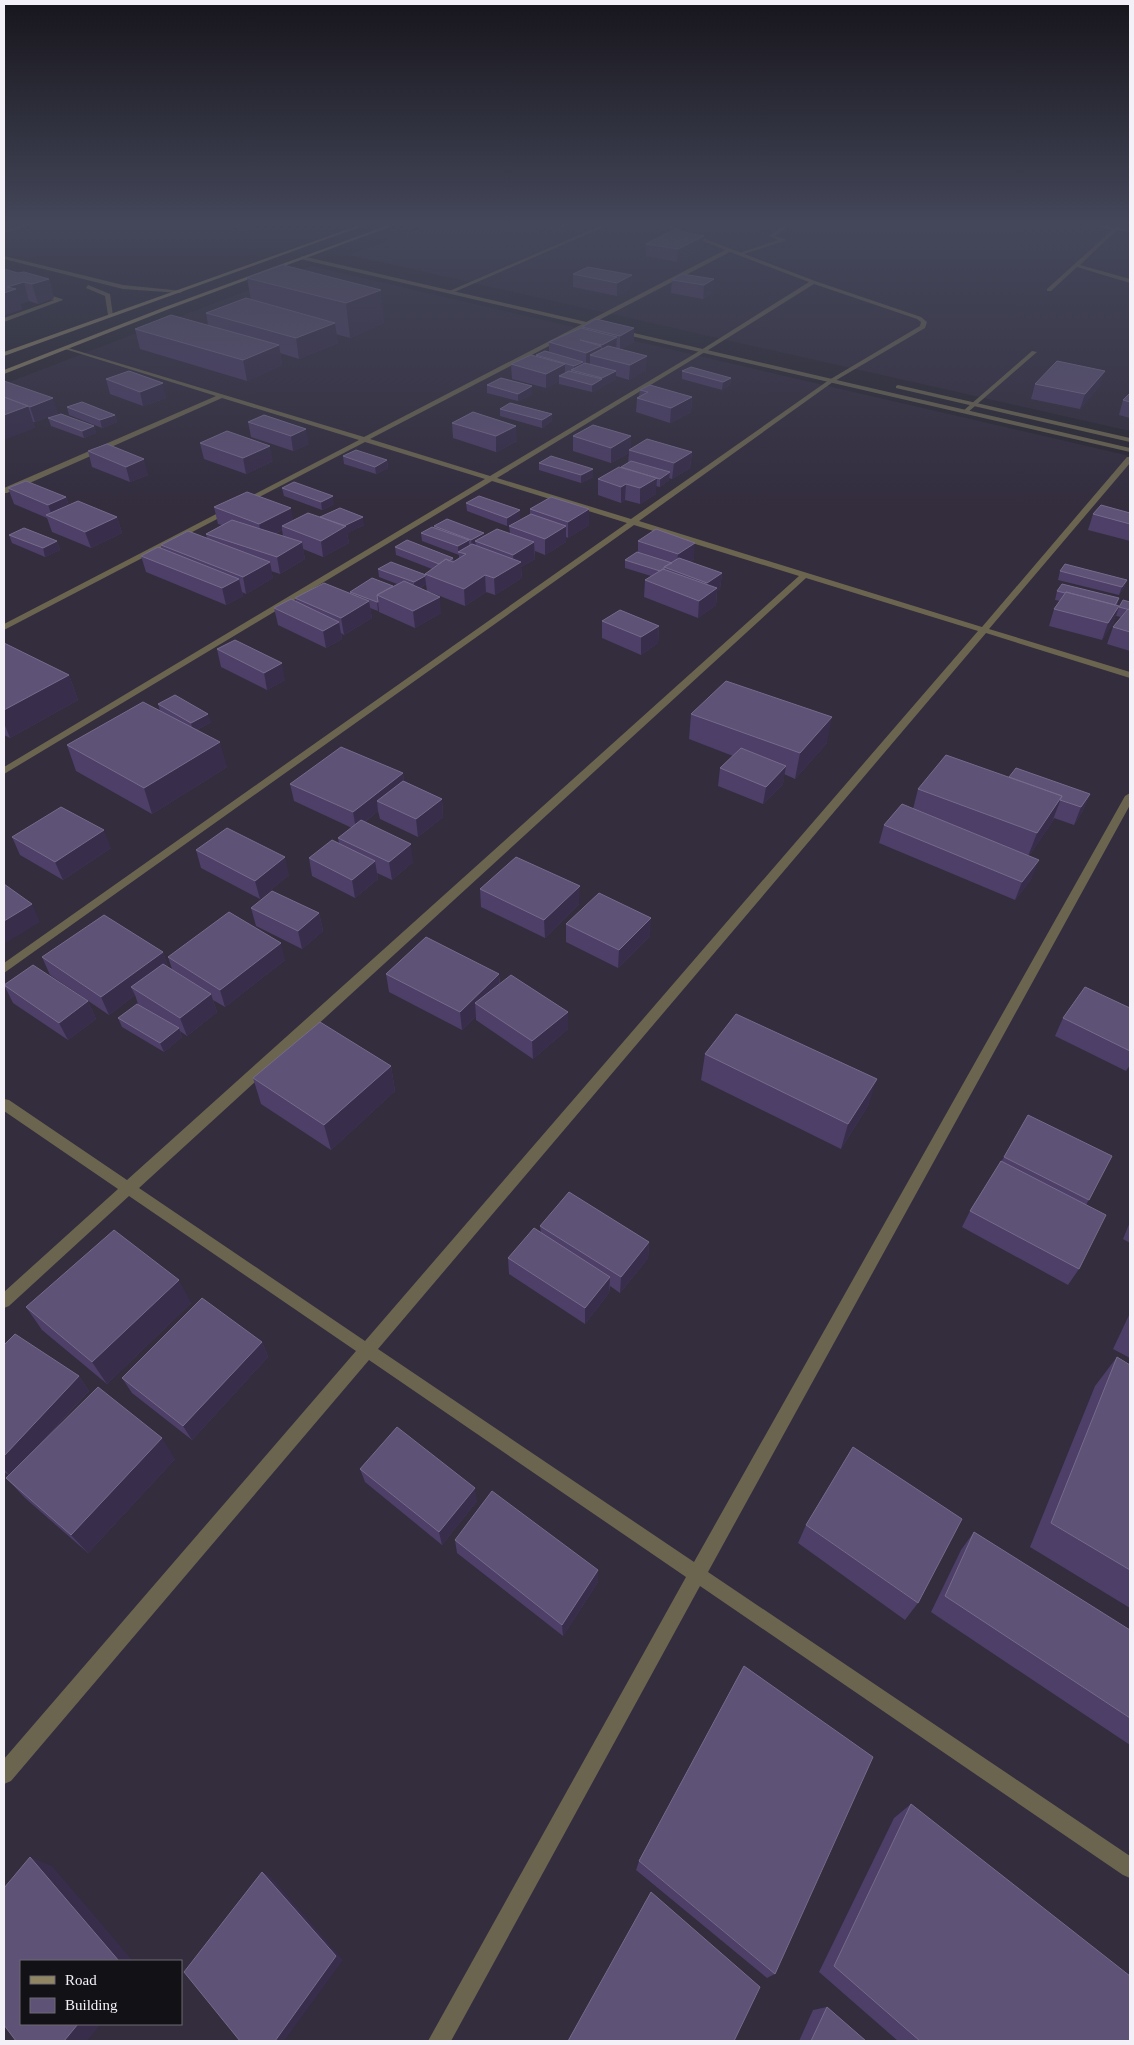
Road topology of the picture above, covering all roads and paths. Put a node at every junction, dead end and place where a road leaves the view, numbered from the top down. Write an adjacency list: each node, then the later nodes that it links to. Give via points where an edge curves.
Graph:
1 (102, 318): 15 (main road)
2 (141, 318): 13 (main road)
3 (562, 318): 9 (street)
4 (595, 318): 9 (street)
5 (597, 318): 8 (street)
6 (755, 318): 10 (street)
7 (919, 318): 17 (street, via 924,322 923,327)
8 (604, 320)
9 (585, 324): 11 (street); 24 (street)
10 (712, 345): 11 (street); 12 (street)
11 (703, 347): 19 (street); 28 (street)
12 (722, 347)
13 (67, 348): 16 (main road); 21 (street)
14 (1034, 352): 22 (street)
15 (4, 354)
16 (4, 372)
17 (841, 374): 18 (street); 19 (street)
18 (850, 376)
19 (831, 377): 23 (street); 30 (street)
20 (888, 385): 22 (street)
21 (221, 396): 24 (street); 29 (street)
22 (973, 405): 23 (street); 25 (street)
23 (965, 412): 26 (street)
24 (364, 439): 28 (street); 32 (street)
25 (1130, 440)
26 (1130, 450)
27 (1130, 459): 33 (street)
28 (491, 478): 30 (street); 35 (street)
29 (4, 491)
30 (632, 522): 31 (street); 37 (street)
31 (805, 575): 33 (street); 39 (street)
32 (4, 627)
33 (984, 630): 34 (street); 41 (street)
34 (1130, 675)
35 (4, 771)
36 (1130, 796): 42 (street)
37 (4, 968)
38 (4, 1104): 39 (street)
39 (128, 1188): 40 (street); 41 (street)
40 (4, 1301)
41 (367, 1350): 42 (street); 43 (street)
42 (696, 1574): 44 (street); 45 (street)
43 (4, 1774)
44 (1130, 1868)
45 (439, 2041)

